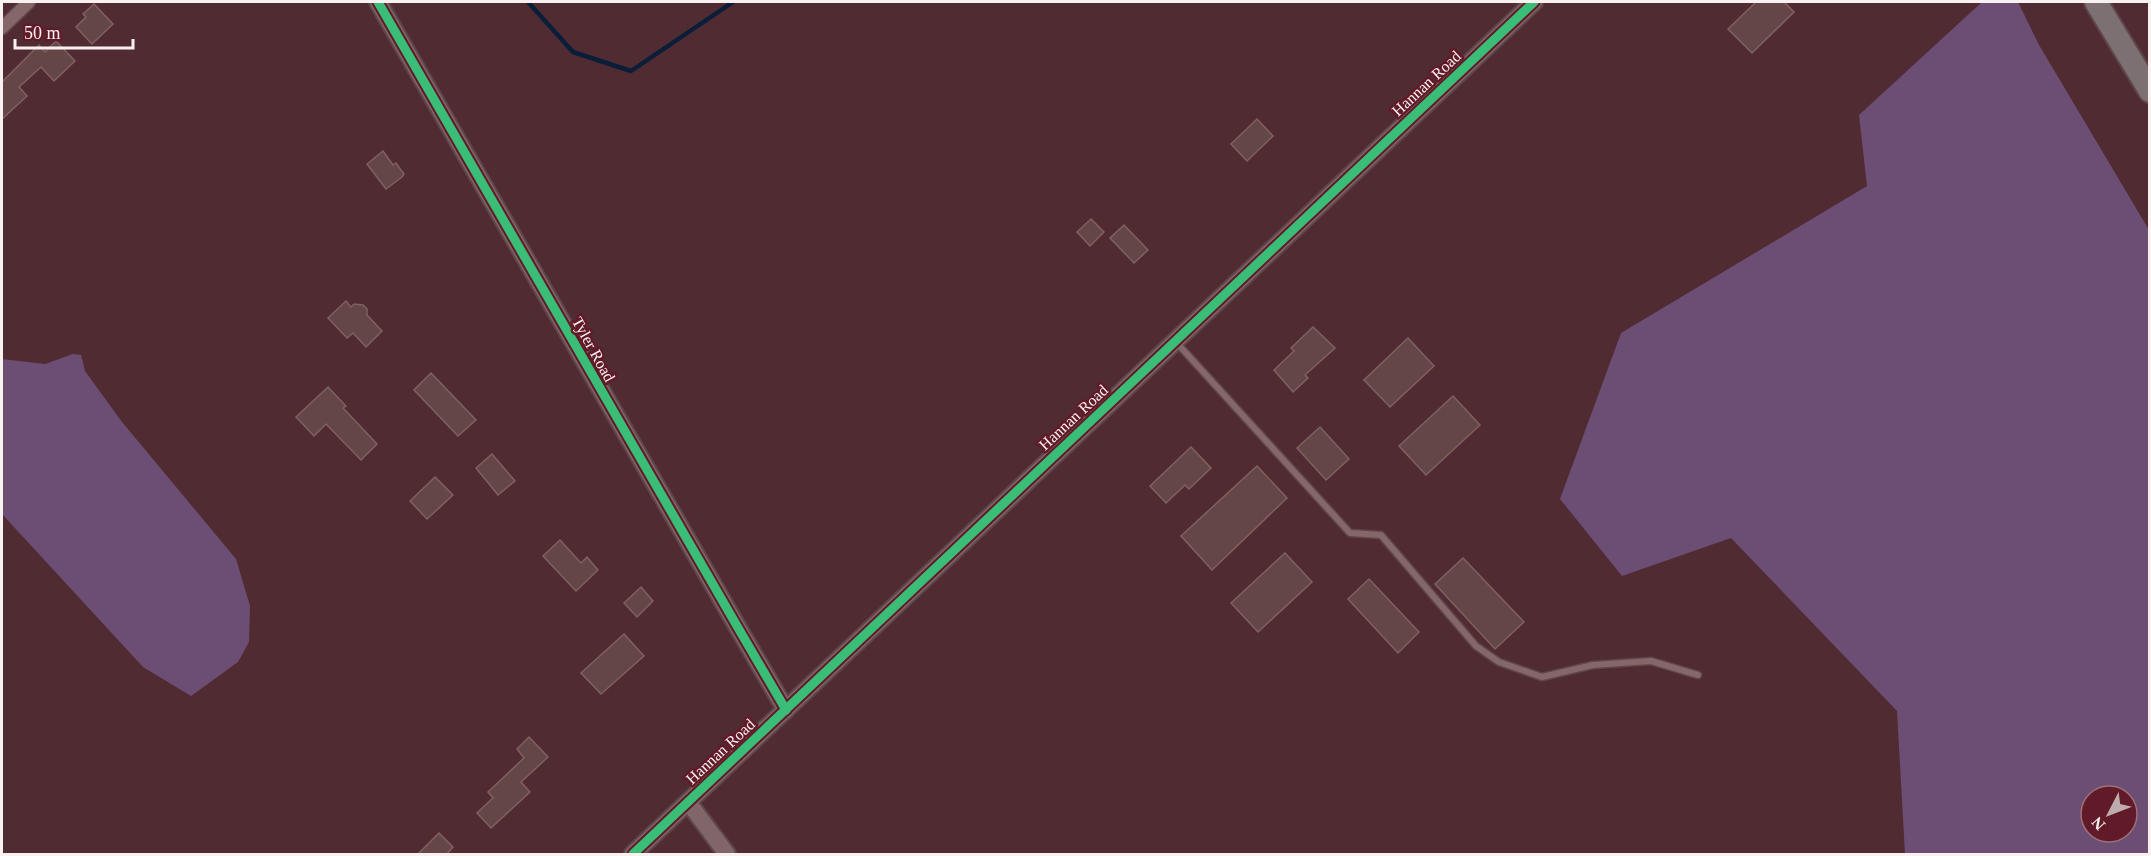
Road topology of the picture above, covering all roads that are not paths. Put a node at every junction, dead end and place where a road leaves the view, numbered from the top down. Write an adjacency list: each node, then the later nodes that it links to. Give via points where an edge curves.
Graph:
1 (29, 2): 5 (street)
2 (378, 2): 9 (street, Tyler Road)
3 (1534, 2): 7 (street, Hannan Road)
4 (2096, 2): 6 (highway)
5 (2, 28)
6 (2150, 91)
7 (1175, 341): 8 (lane, via 1350,533 1381,535 1476,646 1499,662 1542,677 1593,665 1651,661); 9 (street, Hannan Road)
8 (1698, 675)
9 (786, 710): 10 (street, Hannan Road)
10 (688, 802): 11 (street, Hannan Road); 12 (street)
11 (633, 855)
12 (727, 855)

